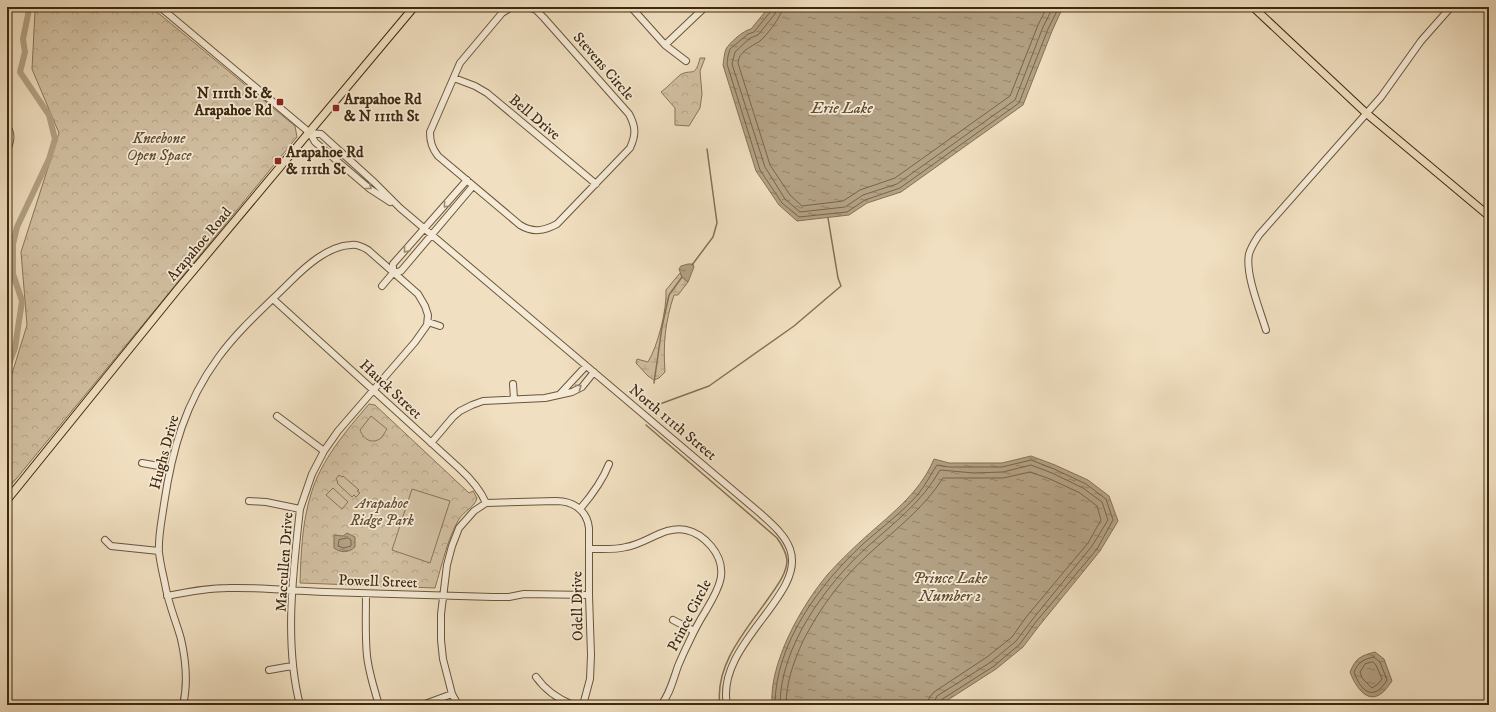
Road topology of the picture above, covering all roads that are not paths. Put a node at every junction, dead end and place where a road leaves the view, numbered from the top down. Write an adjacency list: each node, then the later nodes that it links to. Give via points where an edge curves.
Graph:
1 (160, 7): 14 (street, North 111th Street)
2 (414, 7): 14 (main road, Arapahoe Road)
3 (515, 7): 11 (street, via 502,13 460,63)
4 (529, 7): 17 (street, Stevens Circle, via 544,18 629,114 634,123 634,139 630,148)
5 (631, 7): 9 (street)
6 (705, 7): 9 (street)
7 (1254, 7): 12 (main road)
8 (1451, 7): 12 (street, via 1421,41 1381,97)
9 (665, 45): 10 (street)
10 (686, 61)
11 (454, 78): 16 (street, via 430,132 430,141 438,156); 17 (street, Bell Drive, via 487,93)
12 (1366, 113): 20 (main road); 28 (street, via 1253,244 1249,266 1253,289)
13 (7, 126): 15 (street, via 11,138)
14 (310, 133): 19 (street, North 111th Street, one-way to 19, via 315,142 370,189); 19 (street, North 111th Street, via 321,134); 41 (main road, Arapahoe Road, via 177,290)
15 (7, 150)
16 (467, 180): 18 (street); 21 (street, one-way to 21)
17 (596, 184): 18 (street, via 557,224 538,230 526,229 520,225)
18 (473, 186): 22 (street)
19 (400, 208): 21 (street, North 111th Street)
20 (1489, 216)
21 (425, 230): 22 (street, North 111th Street); 23 (street, one-way to 23, via 393,264)
22 (432, 235): 23 (street, via 401,271); 29 (street, North 111th Street)
23 (393, 273): 24 (street); 25 (street, Hughs Drive, via 361,246 343,246 321,256 299,273); 26 (street, Hughs Drive, via 418,294 426,310)
24 (382, 286)
25 (273, 299): 32 (street, Hauck Street); 40 (street, Hughs Drive, via 234,338 204,379 181,426)
26 (428, 322): 27 (street); 32 (street, Maccullen Drive, via 418,338)
27 (440, 326)
28 (1266, 330)
29 (586, 366): 30 (street, North 111th Street); 33 (street)
30 (594, 372): 33 (street, one-way to 30, via 572,392 582,386); 68 (street, North 111th Street, via 761,514 777,529 790,549 792,558 788,579 730,669 726,681)
31 (513, 384): 34 (street)
32 (374, 389): 36 (street, Hauck Street); 37 (street, Maccullen Drive)
33 (560, 394): 34 (street, via 545,398)
34 (514, 399): 36 (street, via 483,401 460,411)
35 (277, 416): 37 (street)
36 (430, 443): 43 (street, Hauck Street, via 472,481)
37 (324, 451): 44 (street, Maccullen Drive, via 312,474)
38 (142, 463): 40 (street)
39 (609, 464): 45 (street, via 603,479)
40 (170, 468): 48 (street, Hughs Drive)
41 (7, 500)
42 (249, 501): 44 (street)
43 (486, 503): 45 (street, via 565,501); 51 (street, via 474,511 459,528 447,565)
44 (300, 509): 49 (street, Maccullen Drive)
45 (580, 509): 47 (street, Odell Drive, via 588,521)
46 (105, 540): 48 (street, via 111,546)
47 (590, 549): 52 (street, Odell Drive); 55 (street, Prince Circle, via 626,548 680,529 688,530 707,541 719,559 721,581)
48 (159, 551): 53 (street, Hughs Drive)
49 (292, 591): 50 (street, Powell Street); 53 (street, Powell Street, via 227,588 196,590); 56 (street, Maccullen Drive)
50 (366, 594): 51 (street, Powell Street); 62 (street, via 367,658)
51 (442, 595): 52 (street, Powell Street); 59 (street, via 441,640)
52 (589, 595): 66 (street, Odell Drive, via 590,679)
53 (167, 596): 60 (street, Hughs Drive, via 184,655 186,682)
54 (673, 620): 55 (street)
55 (694, 631): 67 (street, Prince Circle, via 667,699)
56 (292, 666): 57 (street); 61 (street, Maccullen Drive)
57 (269, 670)
58 (536, 677): 65 (street, via 544,688)
59 (452, 694): 63 (street); 64 (street)
60 (183, 705)
61 (300, 705)
62 (379, 705)
63 (422, 705)
64 (458, 705)
65 (573, 705)
66 (584, 705)
67 (662, 705)
68 (727, 705)

